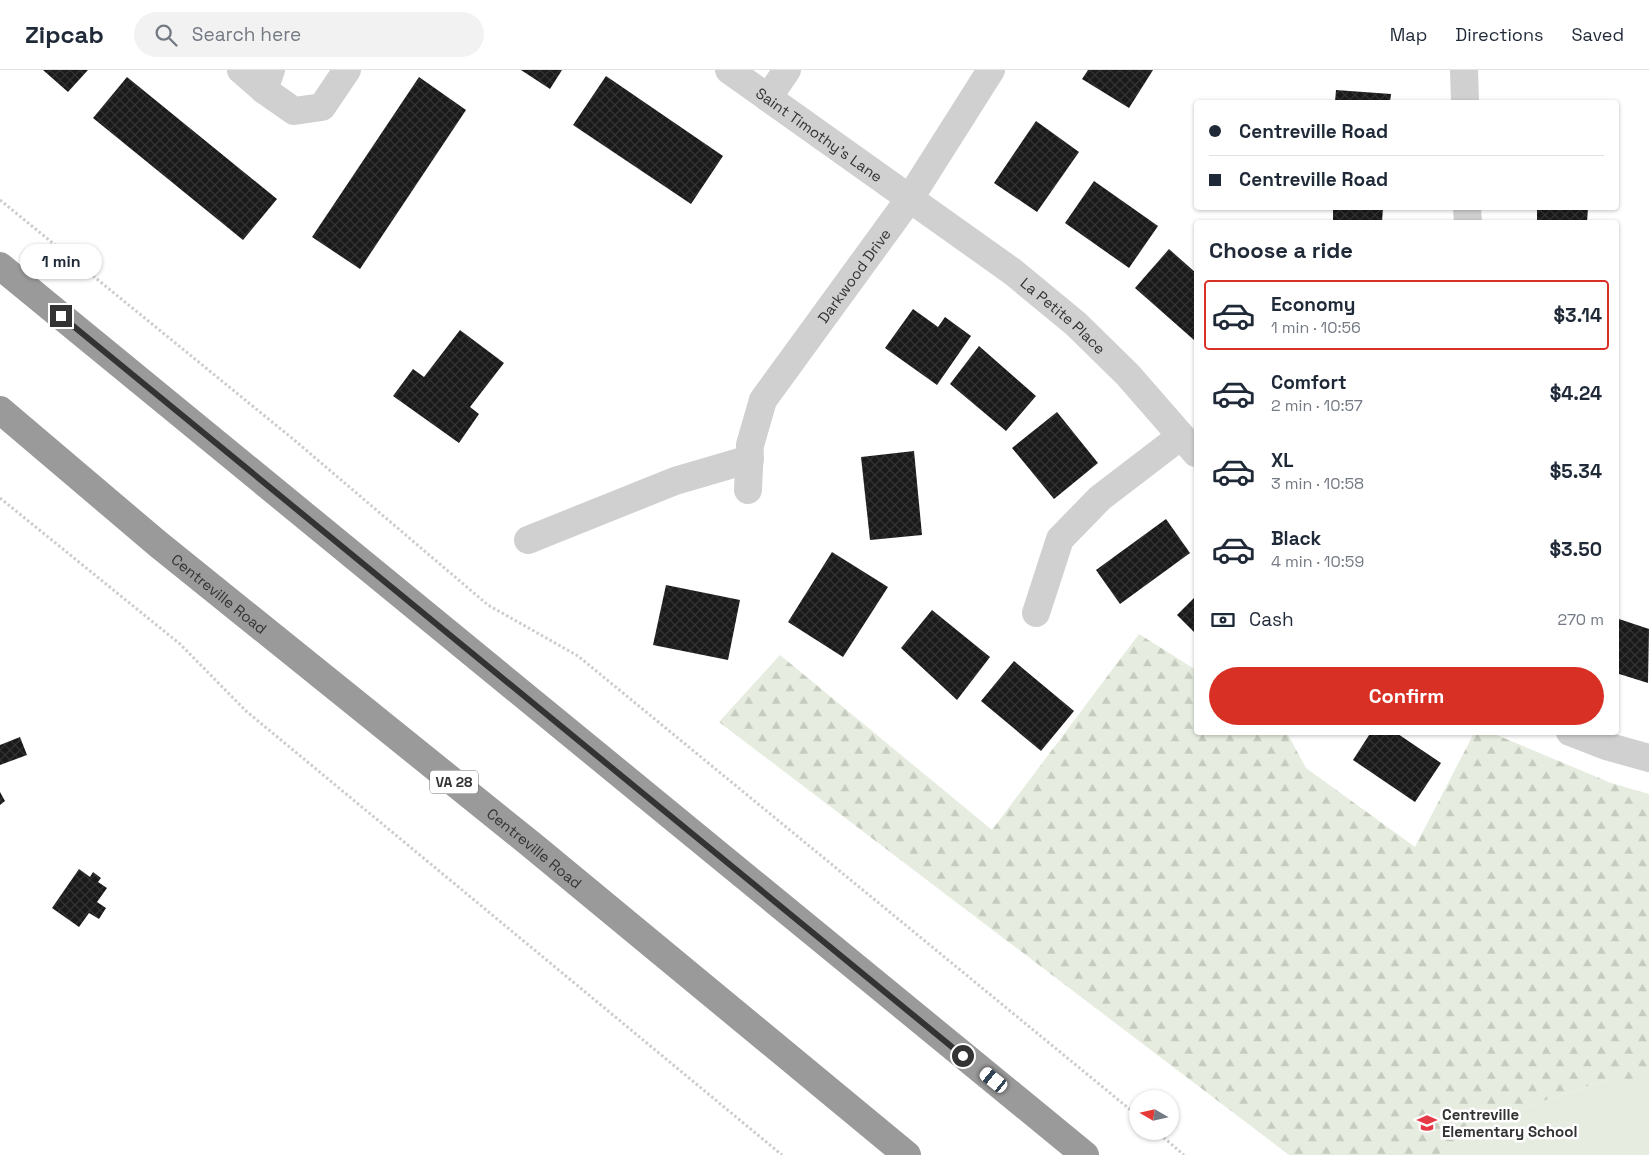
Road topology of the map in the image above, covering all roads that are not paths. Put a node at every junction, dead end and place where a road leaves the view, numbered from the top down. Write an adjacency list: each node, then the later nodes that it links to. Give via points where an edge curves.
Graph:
1 (241, 70): 7 (street)
2 (347, 70): 7 (street, via 322,107 294,111)
3 (729, 70): 8 (street, Saint Timothy's Lane)
4 (787, 70): 8 (street)
5 (991, 70): 10 (street, Darkwood Drive)
6 (1464, 70): 9 (street)
7 (267, 80)
8 (768, 98): 10 (street, Saint Timothy's Lane)
9 (1465, 100)
10 (910, 198): 13 (street, La Petite Place, via 1013,272 1076,324 1128,375); 14 (street, Darkwood Drive, via 763,400 750,445)
11 (0, 266): 21 (highway)
12 (0, 410): 20 (highway, Centreville Road / VA 28, via 158,544)
13 (1189, 445): 17 (street, via 1100,498 1060,539)
14 (750, 459): 15 (street, Darkwood Drive); 16 (street, via 675,481)
15 (748, 490)
16 (528, 540)
17 (1036, 613)
18 (1578, 735): 19 (street)
19 (1649, 758)
20 (907, 1155)
21 (1085, 1155)

